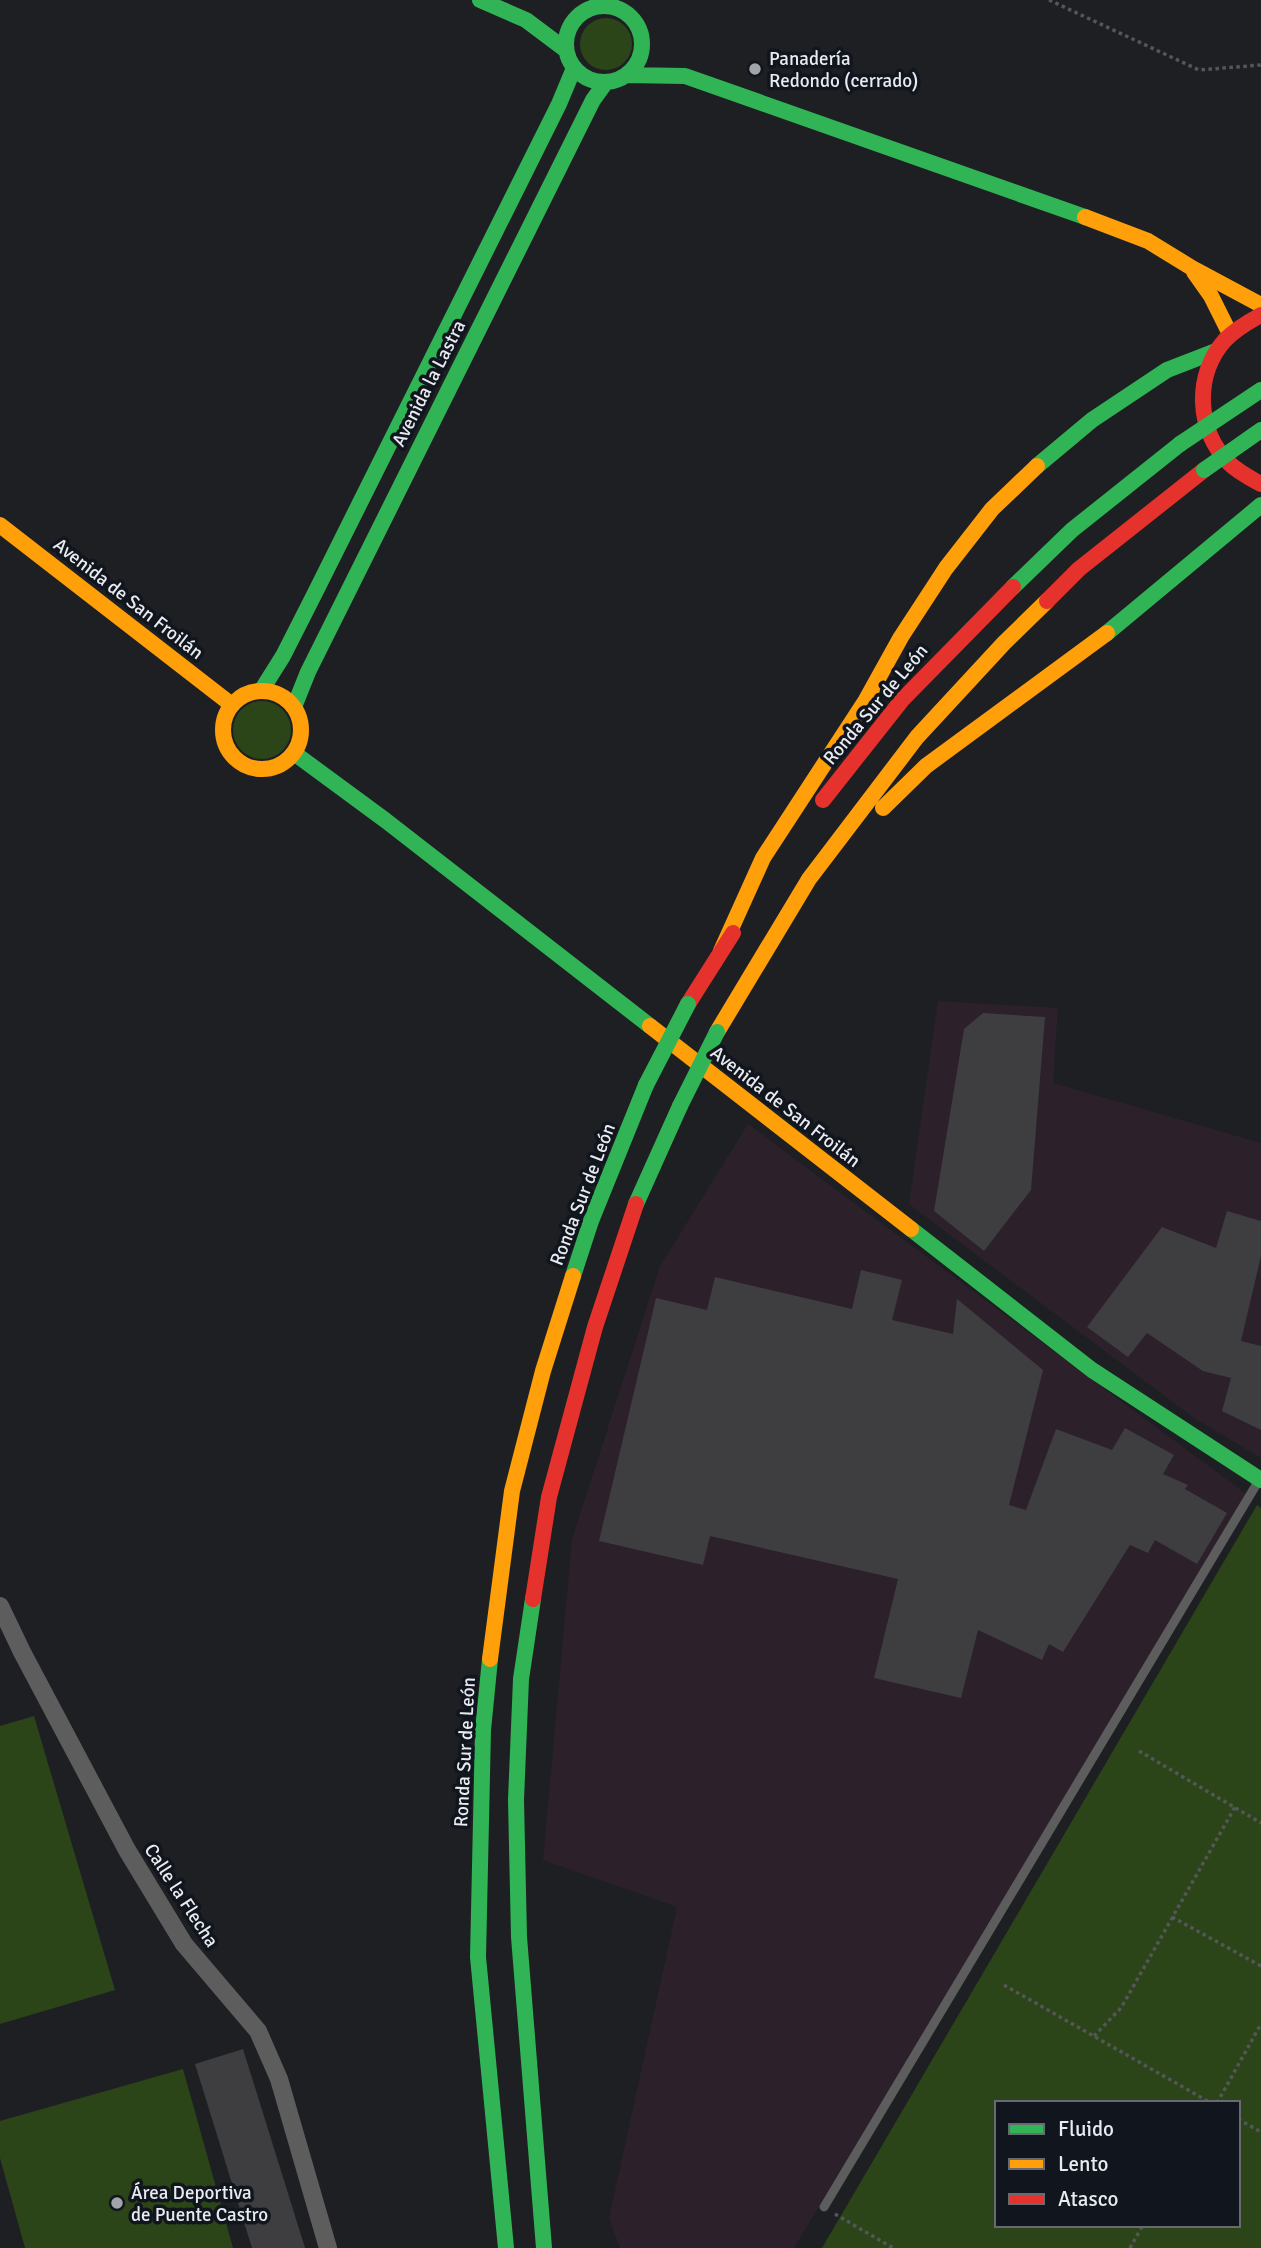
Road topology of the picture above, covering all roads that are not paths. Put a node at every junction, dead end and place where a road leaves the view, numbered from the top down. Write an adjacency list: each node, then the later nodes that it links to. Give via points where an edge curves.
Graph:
1 (480, 0): 4 (main road)
2 (639, 0): 6 (main road)
3 (604, 3): 5 (main road); 6 (main road)
4 (510, 12): 5 (main road); 8 (main road, via 550,34)
5 (581, 13): 8 (main road, via 569,29)
6 (635, 22): 7 (main road)
7 (641, 39): 10 (main road, via 638,59); 11 (main road)
8 (566, 50): 9 (main road)
9 (574, 68): 12 (main road, via 594,81); 23 (main road, Avenida la Lastra, via 321,581)
10 (626, 75): 11 (main road); 12 (main road)
11 (685, 76): 13 (main road, via 1090,219 1148,241)
12 (606, 82): 25 (main road, Avenida la Lastra, via 588,108 307,671)
13 (1192, 268): 14 (main road); 16 (main road)
14 (1261, 305)
15 (1261, 315): 16 (main road)
16 (1230, 334): 17 (main road)
17 (1216, 351): 20 (main road, via 1203,383 1203,418 1224,459); 30 (main road, via 1167,370 1092,420 992,509 946,568 762,858)
18 (1261, 390): 27 (main road, Ronda Sur de León, bridge, via 1180,444 1072,530 902,701)
19 (1261, 430): 29 (main road, bridge, via 1079,569 1004,643 917,737)
20 (1261, 484)
21 (1261, 505): 29 (main road, via 1101,638 926,766)
22 (0, 525): 24 (main road, Avenida de San Froilán)
23 (261, 691): 24 (main road); 25 (main road, via 279,695)
24 (232, 705): 26 (main road, via 223,732 233,758 261,770 274,768)
25 (294, 707): 26 (main road, via 300,738)
26 (294, 753): 31 (main road, Avenida de San Froilán, via 1092,1370)
27 (818, 808)
28 (773, 874): 30 (main road, Ronda Sur de León)
29 (809, 879): 36 (main road, bridge, via 716,1032 634,1208 595,1327 549,1497 521,1679 516,1800 519,1937)
30 (721, 951): 35 (main road, Ronda Sur de León, bridge, via 646,1085 591,1221 543,1371 512,1492 483,1730 478,1956)
31 (1260, 1479): 33 (lane)
32 (0, 1606): 34 (street, Calle la Flecha, via 127,1850 184,1944 258,2031 279,2079)
33 (824, 2207)
34 (328, 2248)
35 (506, 2248)
36 (544, 2248)

